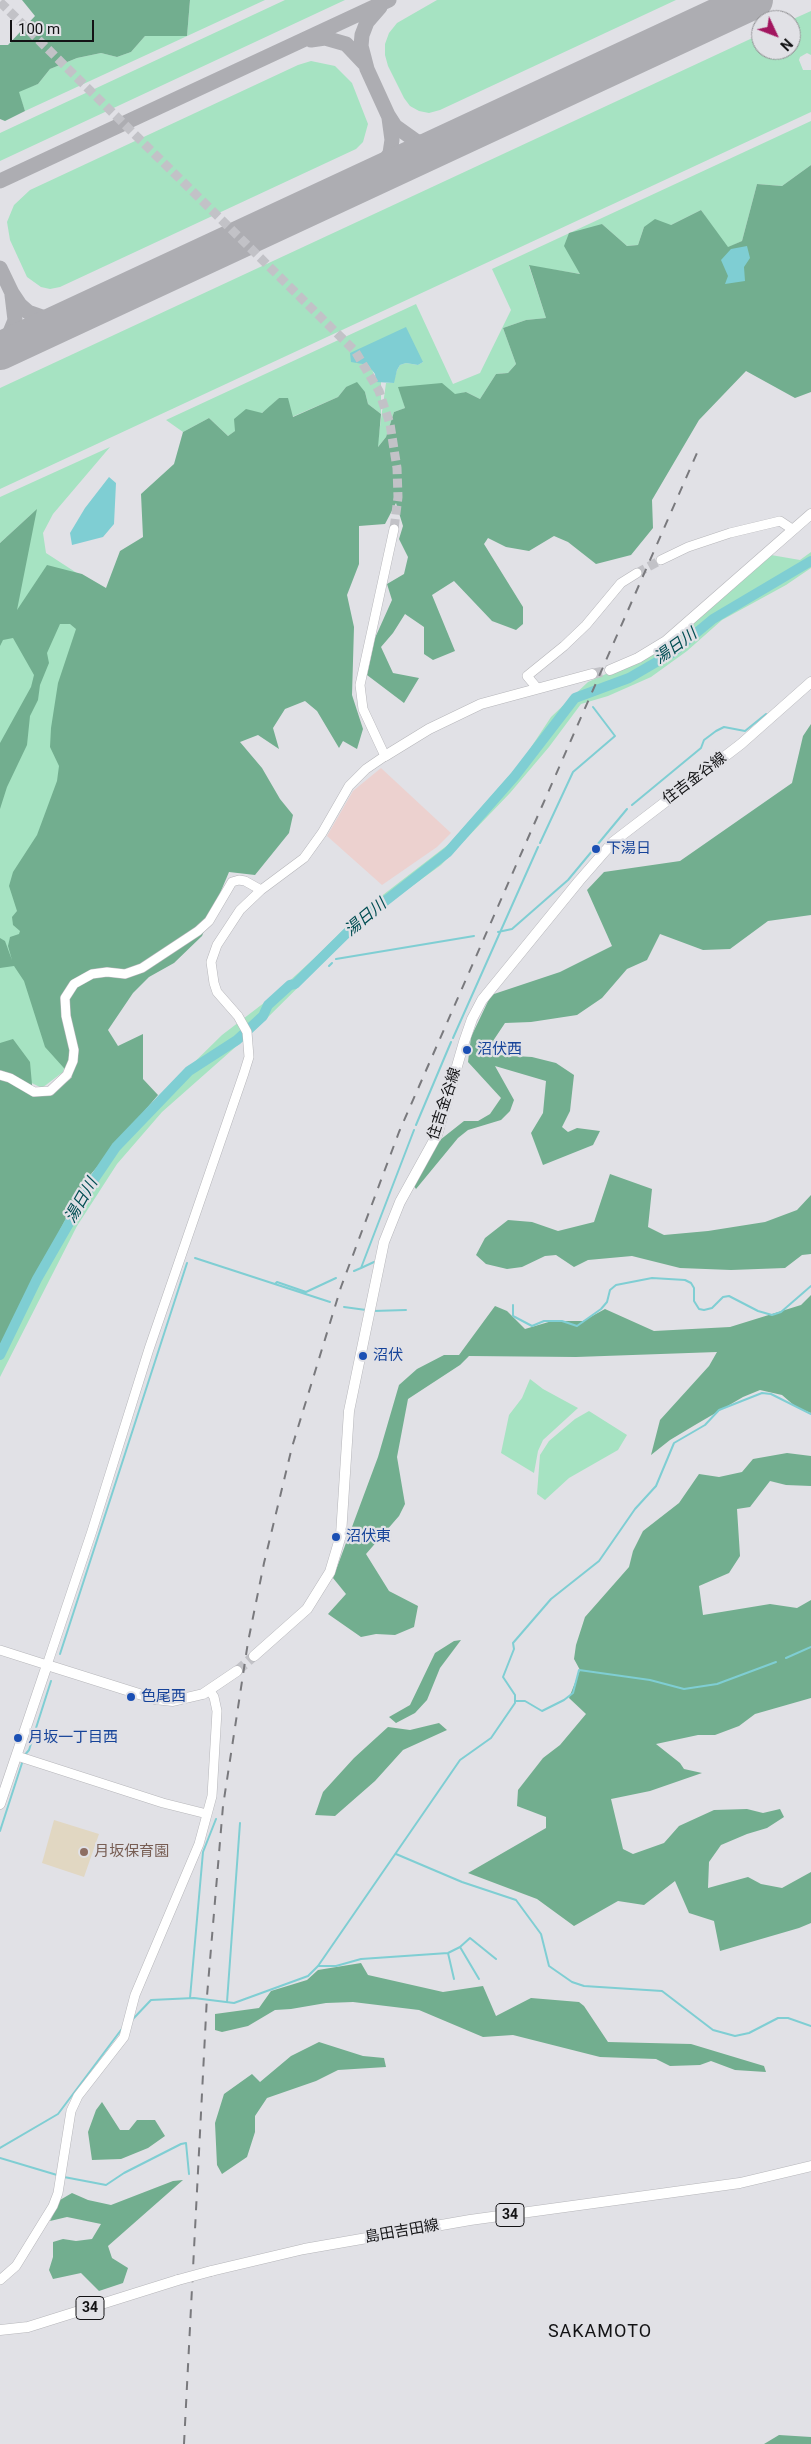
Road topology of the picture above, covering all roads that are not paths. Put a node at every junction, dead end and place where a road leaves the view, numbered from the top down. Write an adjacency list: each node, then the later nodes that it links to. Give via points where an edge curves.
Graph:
1 (811, 514): 3 (main road)
2 (394, 529): 10 (street, via 360,685 363,709)
3 (792, 529): 4 (street, via 780,521 730,533); 6 (main road, via 666,641 643,656)
4 (661, 560)
5 (637, 574): 9 (street, via 621,583 586,625 527,676)
6 (610, 670)
7 (592, 674): 9 (main road)
8 (811, 682): 14 (main road, 住吉金谷線, via 741,744 613,842 482,1000 464,1042 438,1134 400,1202 384,1242 349,1411 341,1534 330,1572 307,1610)
9 (537, 688): 10 (main road, via 462,712)
10 (385, 756): 11 (street, via 349,786 304,858)
11 (261, 890): 12 (street, via 245,881 232,882 213,915 198,932 142,968 125,974 92,974 74,984 65,998 73,1061 67,1075 50,1091 34,1092); 15 (street, via 227,928 211,962 218,992 240,1018 248,1038 244,1073 146,1358)
12 (0, 1075)
13 (0, 1650): 15 (street)
14 (254, 1656)
15 (47, 1665): 17 (main road, via 161,1700 185,1700); 18 (main road)
16 (237, 1671): 17 (main road)
17 (210, 1690): 20 (street, via 217,1712 212,1796)
18 (22, 1758): 19 (main road); 20 (street)
19 (0, 1804)
20 (207, 1814): 22 (street, via 199,1844 135,1995 129,2023 113,2054 78,2096 71,2111 53,2206 16,2266)
21 (811, 2166): 23 (main road, 島田吉田線 / 34, bridge, via 740,2183 470,2220 304,2249 178,2280 28,2327)
22 (0, 2280)
23 (0, 2330)

